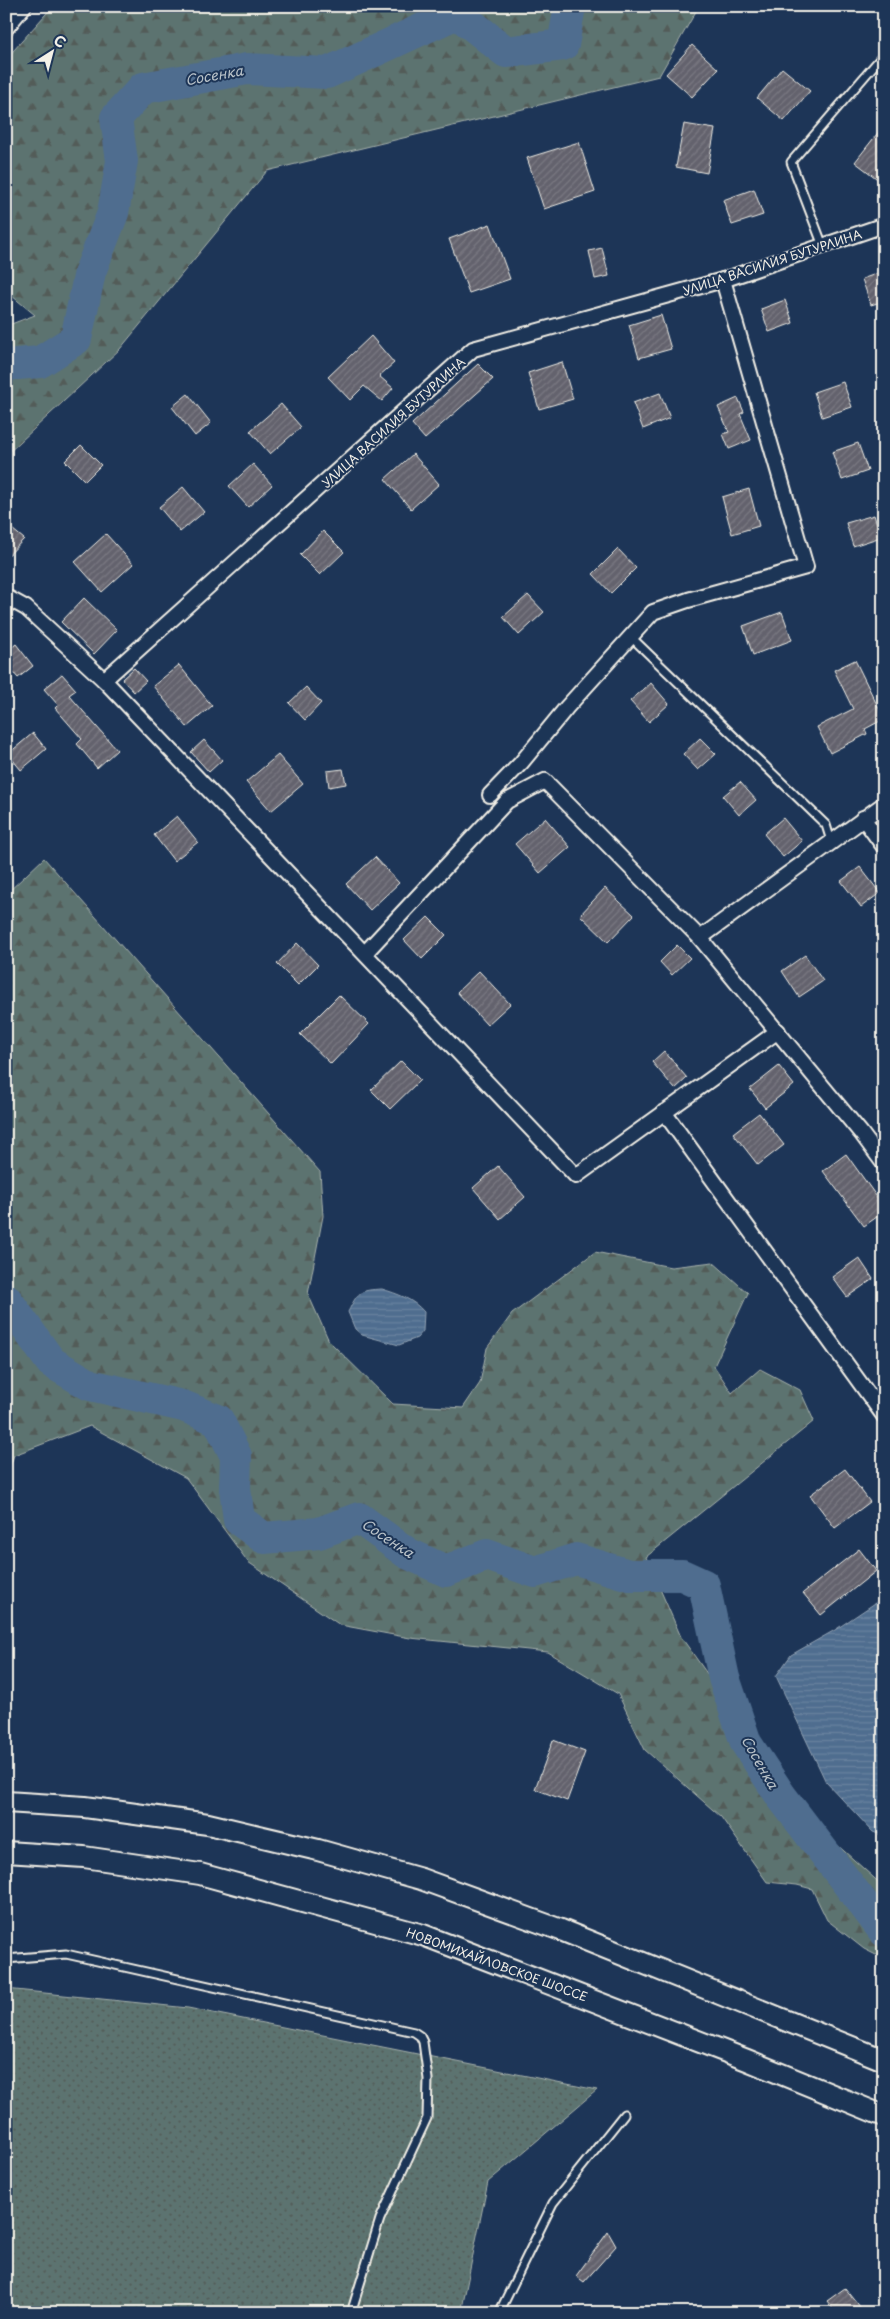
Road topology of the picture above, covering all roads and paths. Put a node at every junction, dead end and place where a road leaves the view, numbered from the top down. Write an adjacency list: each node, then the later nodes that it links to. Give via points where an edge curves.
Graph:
1 (24, 6): 2 (street)
2 (6, 28)
3 (884, 54): 5 (lane, via 790,162)
4 (884, 225): 5 (street, УЛИЦА ВАСИЛИЯ БУТУРЛИНА)
5 (823, 246): 6 (street, УЛИЦА ВАСИЛИЯ БУТУРЛИНА)
6 (723, 280): 8 (street, via 806,567 654,612); 9 (street, УЛИЦА ВАСИЛИЯ БУТУРЛИНА, via 473,349)
7 (6, 596): 9 (street, via 26,608)
8 (631, 637): 10 (street, via 566,707 522,763); 13 (lane, via 826,825)
9 (104, 680): 16 (street)
10 (490, 795)
11 (884, 804): 12 (street)
12 (863, 818): 13 (street); 14 (street)
13 (832, 841): 15 (street)
14 (884, 847)
15 (700, 938): 16 (street, via 545,781 507,801); 17 (street)
16 (365, 953): 18 (street, via 576,1176)
17 (778, 1031): 18 (street); 19 (street)
18 (664, 1112): 20 (street)
19 (884, 1164)
20 (884, 1416)
21 (6, 1802): 24 (main road, via 85,1808 208,1824 421,1879 561,1930)
22 (6, 1852): 26 (main road, НОВОМИХАЙЛОВСКОЕ ШОССЕ, via 84,1857 200,1874 424,1934)
23 (6, 1959): 27 (lane, via 50,1954 73,1956 414,2032 420,2036 428,2079 427,2118 380,2220)
24 (884, 2060)
25 (624, 2114): 28 (lane, via 553,2203)
26 (884, 2116)
27 (351, 2313)
28 (499, 2313)

